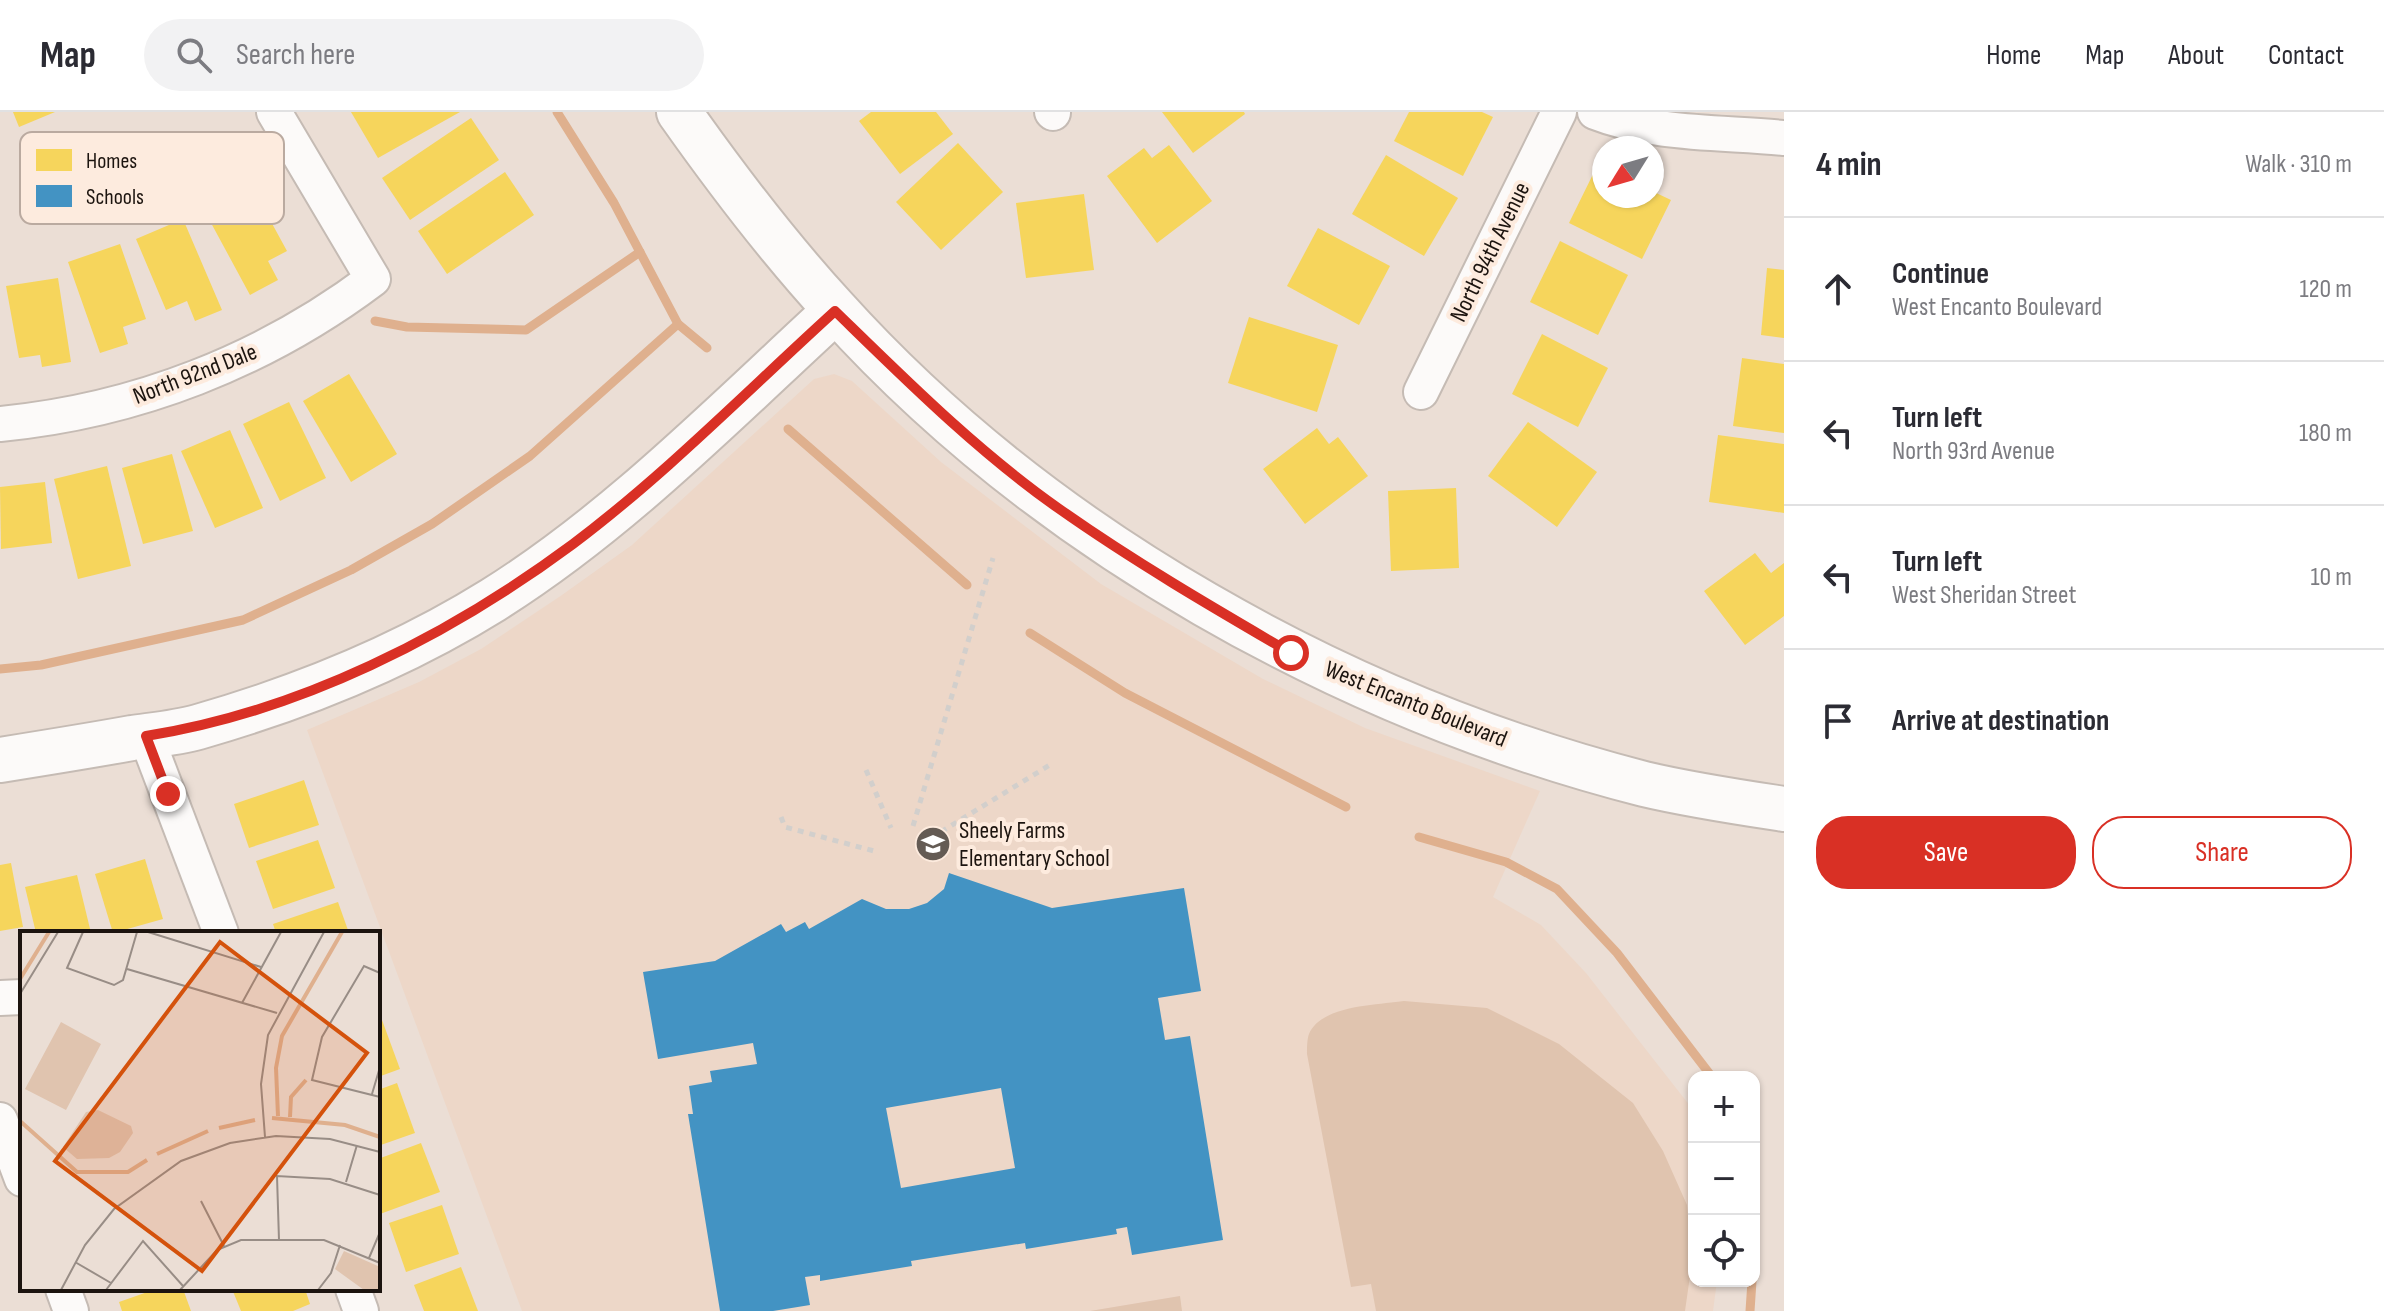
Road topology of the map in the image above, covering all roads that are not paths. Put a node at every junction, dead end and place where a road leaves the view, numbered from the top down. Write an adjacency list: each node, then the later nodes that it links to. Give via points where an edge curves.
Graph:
1 (274, 112): 8 (street, North 92nd Dale, via 373,279 298,331 170,388 91,411)
2 (679, 112): 6 (street, West Encanto Boulevard)
3 (1559, 112): 7 (street, North 94th Avenue)
4 (1595, 112): 5 (street, via 1669,128)
5 (1784, 138)
6 (835, 311): 9 (street, via 656,475 574,543 492,600 365,667 294,695 195,728); 11 (street, West Encanto Boulevard, via 917,391 1057,507 1291,653 1422,710 1555,756 1645,784)
7 (1421, 392)
8 (0, 424)
9 (146, 736): 10 (street); 12 (street)
10 (0, 760)
11 (1784, 809)
12 (220, 931)
13 (20, 997): 14 (street)
14 (0, 998)
15 (0, 1120): 16 (street)
16 (20, 1174)
17 (64, 1291): 19 (street)
18 (354, 1291): 20 (street)
19 (71, 1311)
20 (361, 1311)

